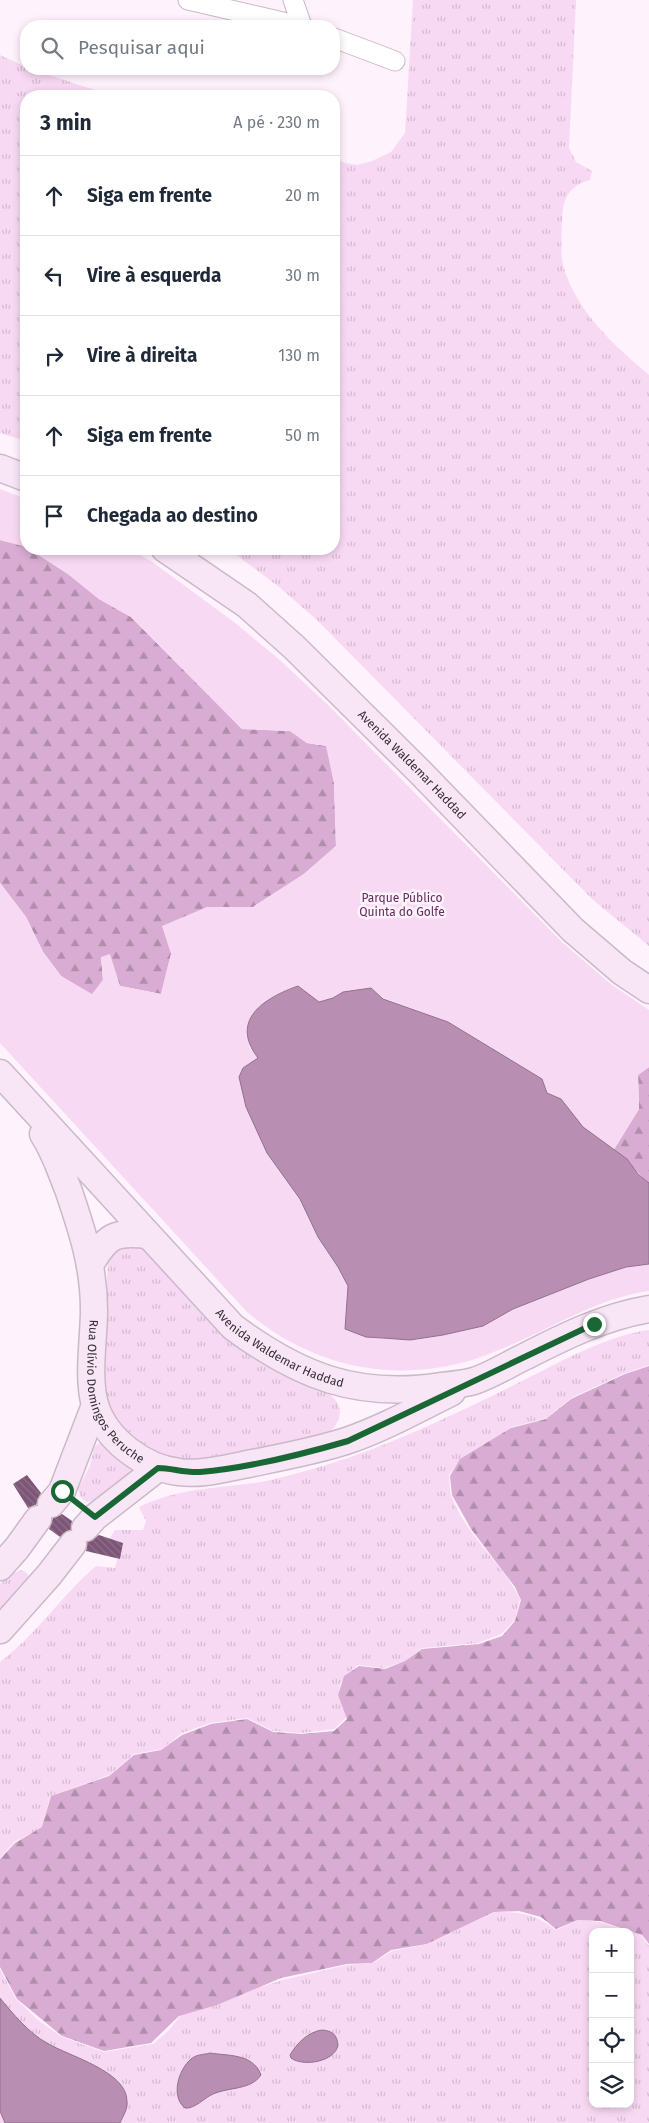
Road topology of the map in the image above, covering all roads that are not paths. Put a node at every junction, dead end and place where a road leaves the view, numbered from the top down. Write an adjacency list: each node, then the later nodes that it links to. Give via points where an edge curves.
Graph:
1 (188, 0): 3 (street)
2 (293, 0): 5 (street)
3 (251, 6): 4 (street)
4 (286, 20)
5 (299, 20)
6 (340, 40): 7 (street)
7 (395, 61)
8 (0, 468): 9 (main road)
9 (20, 476)
10 (174, 555): 11 (main road, Avenida Waldemar Haddad, via 246,605 295,648 573,930 622,972)
11 (649, 990)
12 (3, 1077): 13 (main road, Avenida Waldemar Haddad); 14 (main road, Rua Olívio Domingos Peruche, via 53,1149 85,1238)
13 (148, 1235): 14 (main road, via 113,1235); 16 (main road, Avenida Waldemar Haddad, via 233,1327 259,1346 318,1377 350,1386 391,1390)
14 (90, 1265): 17 (main road, Rua Olívio Domingos Peruche)
15 (649, 1309): 16 (main road, Avenida Waldemar Haddad, via 594,1324)
16 (474, 1381): 18 (main road, Rua Olívio Domingos Peruche, via 348,1441 311,1452 199,1472)
17 (95, 1405): 18 (main road, Rua Olívio Domingos Peruche, via 115,1439); 19 (main road)
18 (158, 1468): 20 (main road)
19 (50, 1505): 20 (main road); 21 (main road)
20 (84, 1530): 23 (main road)
21 (17, 1548): 22 (main road); 23 (main road)
22 (0, 1567)
23 (49, 1575): 24 (main road)
24 (0, 1630)

